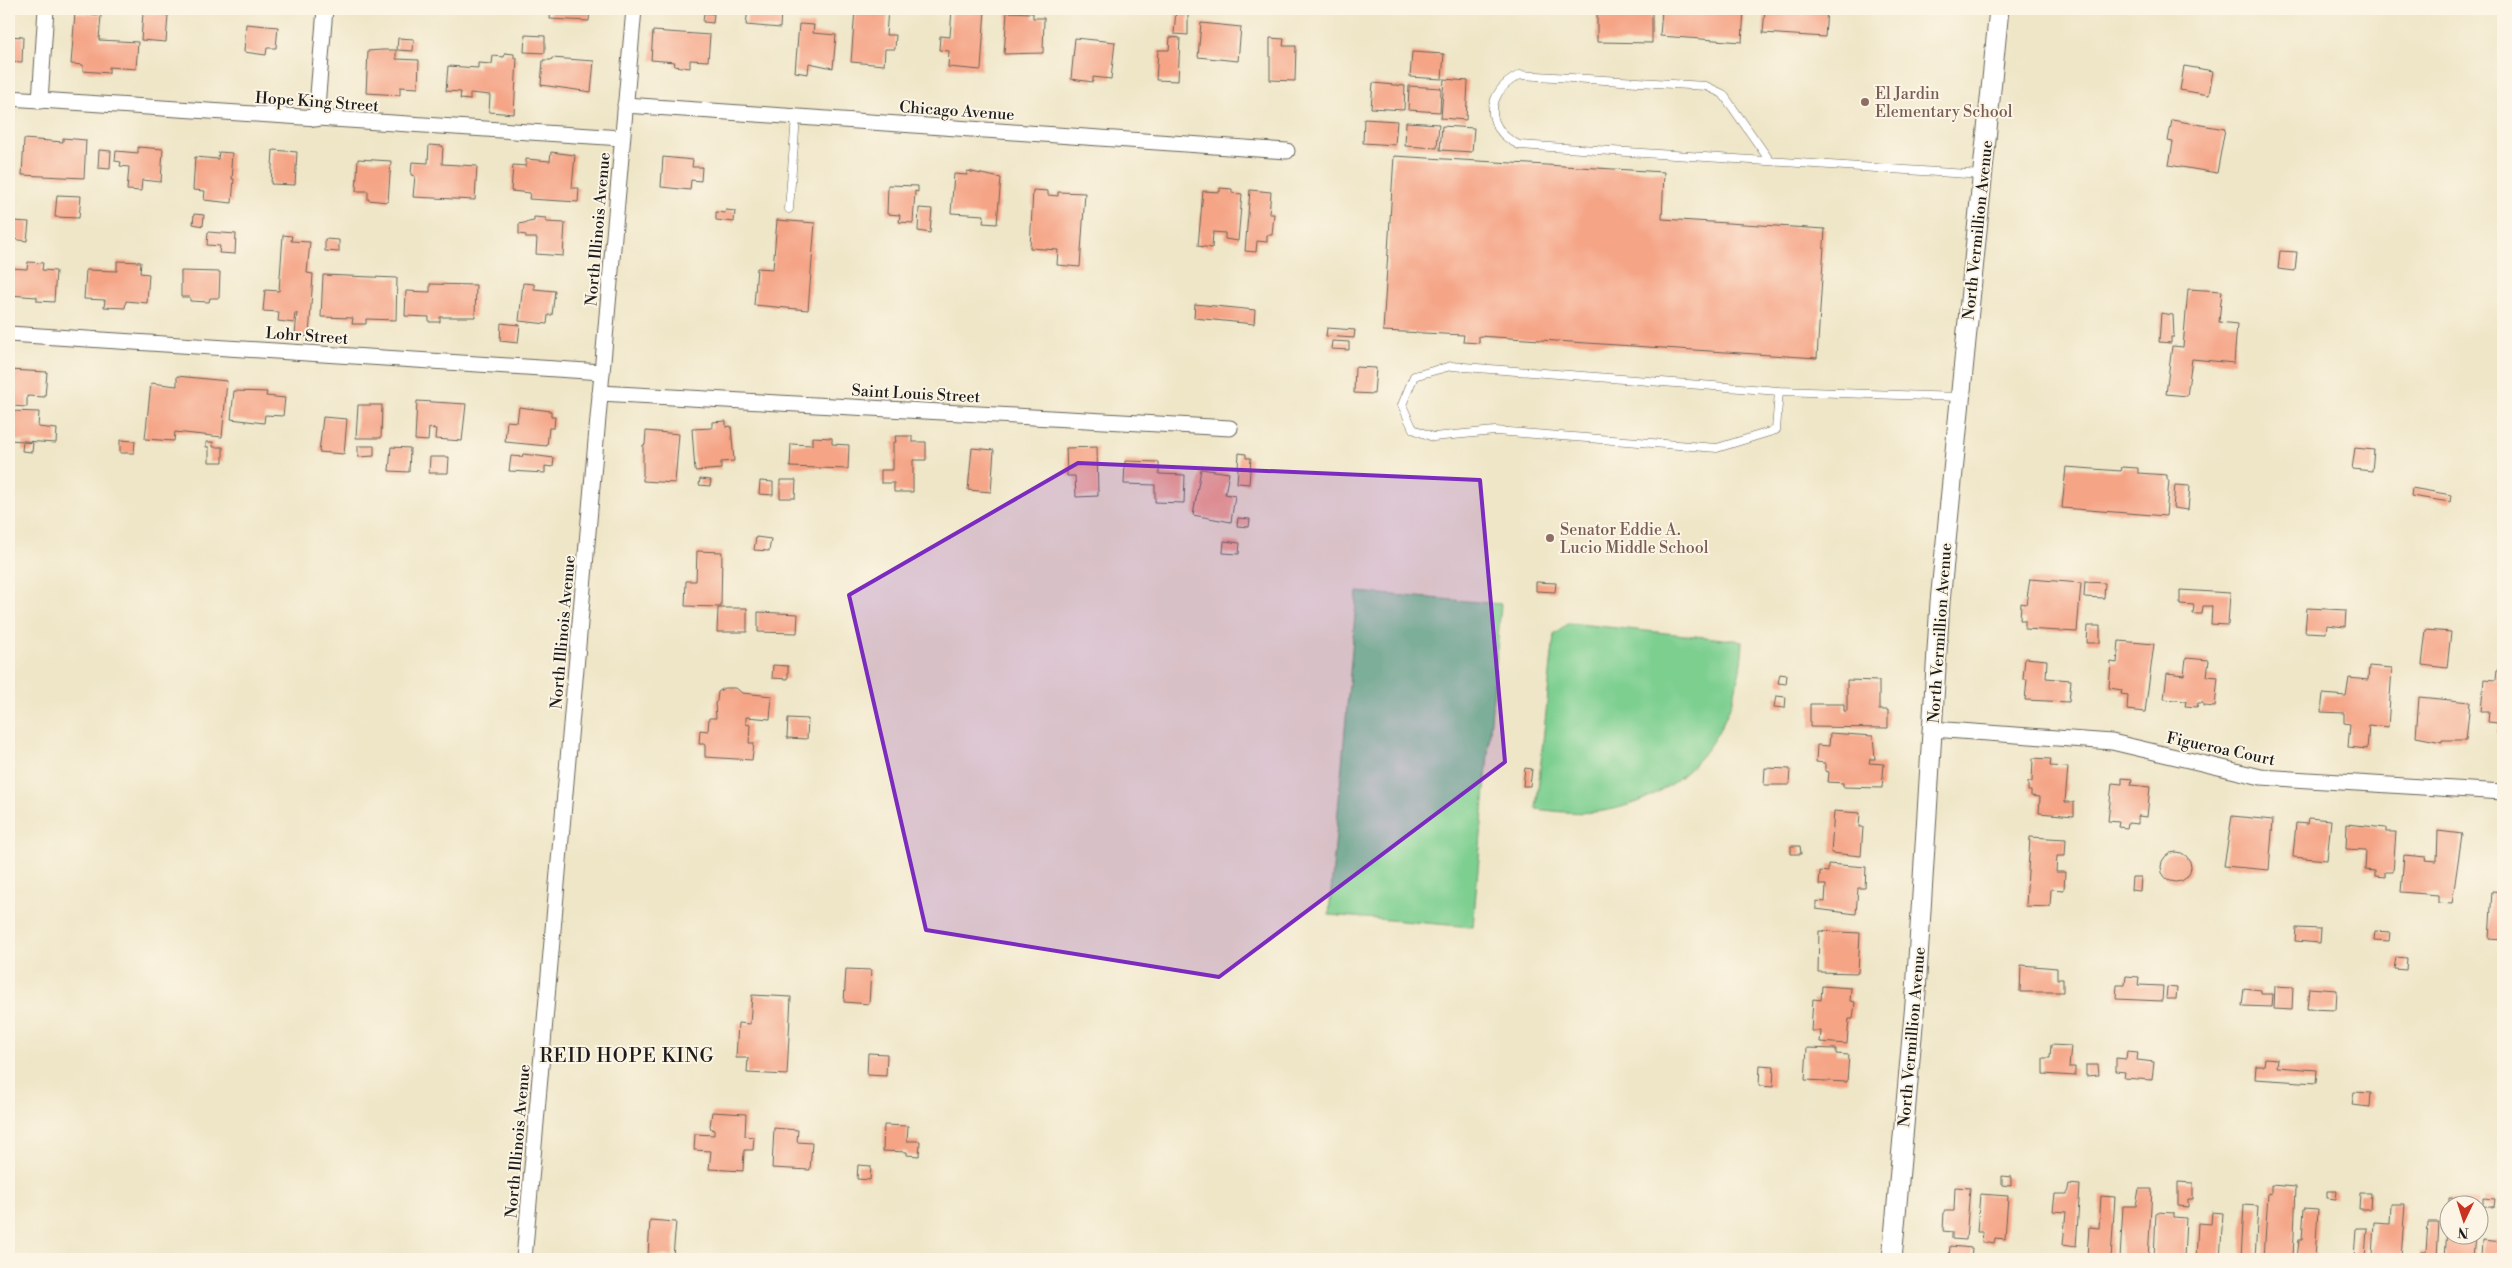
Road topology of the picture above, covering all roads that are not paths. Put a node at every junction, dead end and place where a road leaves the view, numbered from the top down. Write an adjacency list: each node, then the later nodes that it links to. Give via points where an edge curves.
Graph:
1 (46, 9): 6 (street)
2 (325, 9): 9 (street)
3 (634, 9): 7 (street, North Illinois Avenue)
4 (2000, 9): 13 (street, North Vermillion Avenue)
5 (9, 98): 6 (street, Hope King Street)
6 (40, 101): 9 (street, Hope King Street)
7 (625, 105): 8 (street, Chicago Avenue); 10 (street, North Illinois Avenue)
8 (796, 117): 11 (street, Chicago Avenue); 14 (lane)
9 (316, 119): 10 (street, Hope King Street)
10 (622, 138): 16 (street, North Illinois Avenue)
11 (1287, 151)
12 (1770, 162): 12 (lane, via 1519,145 1503,135 1494,120 1494,106 1498,91 1506,81 1520,75 1706,86 1724,94); 13 (lane)
13 (1983, 175): 19 (street, North Vermillion Avenue)
14 (789, 209)
15 (9, 334): 16 (street, Lohr Street)
16 (602, 372): 18 (street, North Illinois Avenue)
17 (1779, 391): 17 (lane, via 1776,430 1716,448 1495,431 1433,437 1413,429 1402,405 1414,376 1451,366); 19 (lane)
18 (600, 393): 20 (street, Saint Louis Street); 23 (street, North Illinois Avenue)
19 (1961, 397): 21 (street, North Vermillion Avenue, via 1940,602)
20 (1230, 428)
21 (1932, 729): 22 (street, Figueroa Court, via 2112,742 2261,777); 24 (street, North Vermillion Avenue, via 1916,992)
22 (2503, 792)
23 (524, 1259)
24 (1892, 1259)

